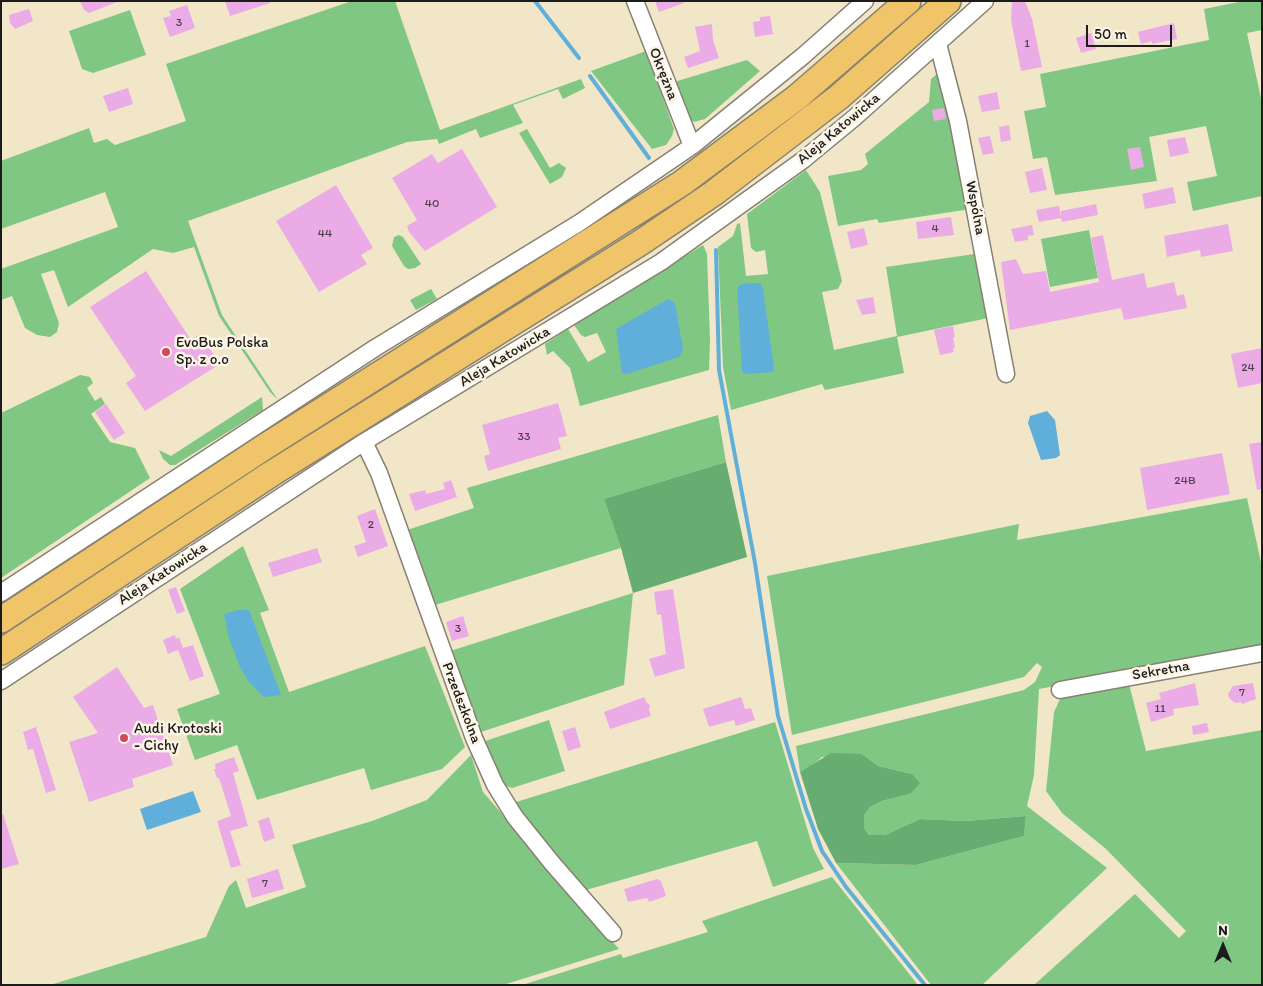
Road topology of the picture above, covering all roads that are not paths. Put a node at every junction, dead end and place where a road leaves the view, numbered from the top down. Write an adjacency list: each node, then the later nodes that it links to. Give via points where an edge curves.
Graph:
1 (635, 1): 7 (street, Okrężna)
2 (865, 1): 7 (street)
3 (908, 1): 11 (highway, via 796,98 682,183 266,446)
4 (948, 1): 12 (highway, via 832,103 707,198 272,474)
5 (985, 1): 6 (street, Aleja Katowicka)
6 (938, 44): 8 (street, Wspólna, via 958,120); 9 (street, Aleja Katowicka, via 803,160 669,256)
7 (692, 146): 10 (street, via 579,223 367,353)
8 (1006, 374)
9 (364, 442): 14 (street, Aleja Katowicka); 16 (street, Przedszkolna, via 379,473 474,738 495,785 515,817)
10 (1, 593)
11 (1, 620)
12 (1, 652)
13 (1262, 653): 15 (street, Sekretna)
14 (1, 681)
15 (1060, 690)
16 (613, 933)

